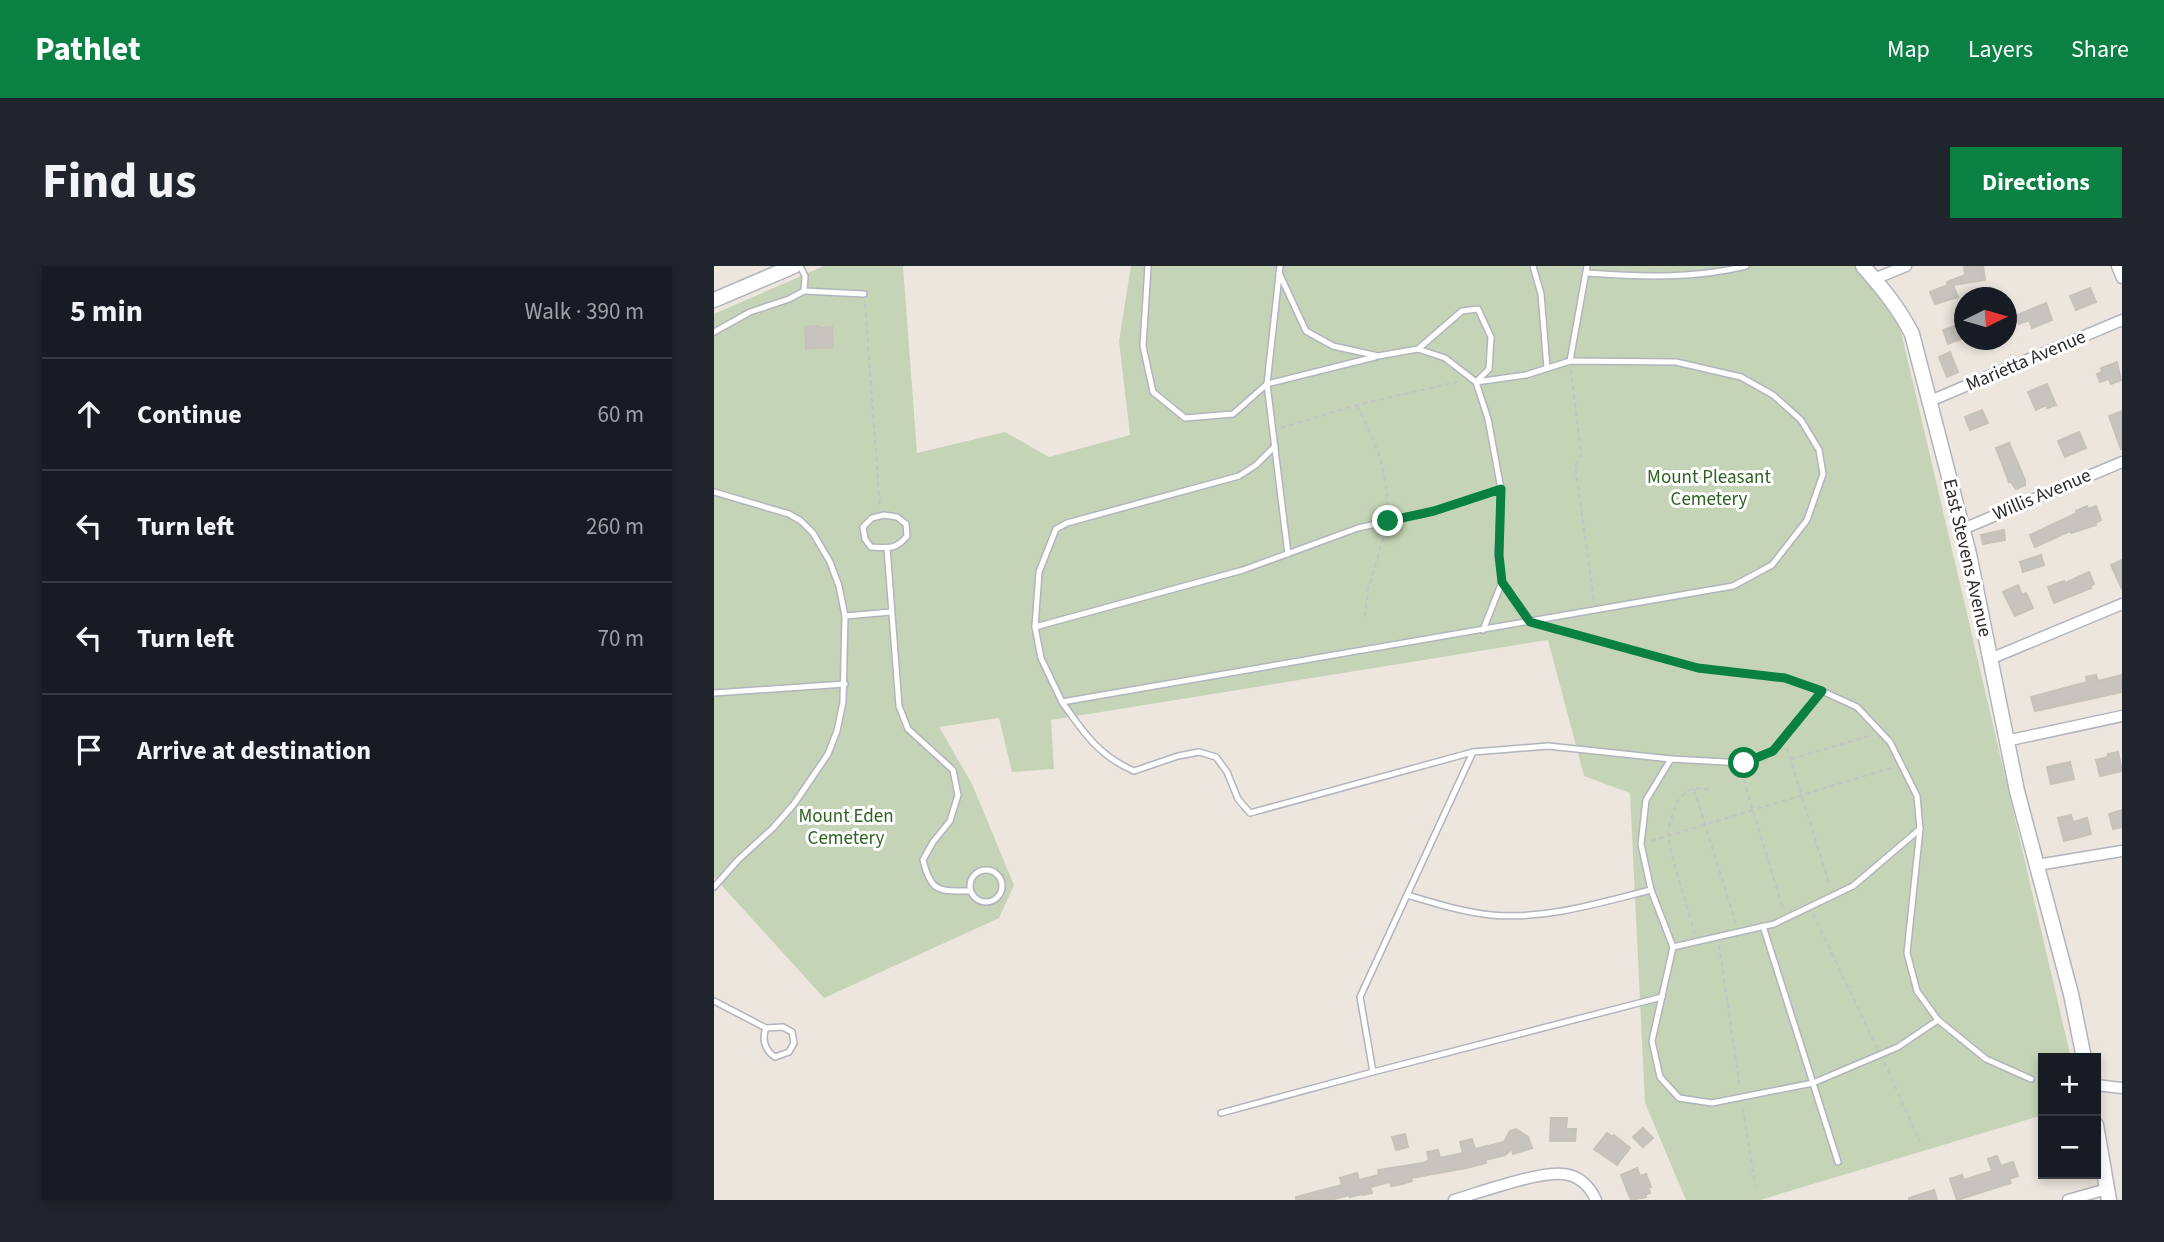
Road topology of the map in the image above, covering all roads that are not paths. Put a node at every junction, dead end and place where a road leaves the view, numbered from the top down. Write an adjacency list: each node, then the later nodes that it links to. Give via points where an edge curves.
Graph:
1 (794, 266): 15 (street)
2 (800, 266): 13 (lane)
3 (1148, 266): 23 (lane, via 1143,346 1153,392 1185,418 1233,414)
4 (1533, 266): 21 (lane, via 1541,294)
5 (1746, 266): 10 (lane, via 1695,275 1630,276)
6 (1863, 266): 12 (street, East Stevens Avenue)
7 (1906, 266): 12 (street)
8 (2117, 266): 11 (street)
9 (1280, 269): 19 (lane, via 1306,331 1333,346); 23 (lane)
10 (1587, 269): 20 (lane)
11 (2122, 278)
12 (1874, 279): 24 (street, East Stevens Avenue, via 1912,334)
13 (804, 291): 14 (lane); 17 (lane)
14 (864, 295)
15 (714, 300)
16 (2122, 320): 24 (street, Marietta Avenue)
17 (714, 332)
18 (1418, 349): 19 (lane); 22 (lane, via 1445,358); 22 (lane, via 1462,311 1478,309 1491,338 1489,369)
19 (1378, 356): 23 (lane)
20 (1570, 361): 21 (lane); 36 (lane, via 1676,362 1741,377 1773,395 1801,420 1819,450 1823,474 1807,520 1772,565 1733,586)
21 (1547, 368): 22 (lane, via 1526,375)
22 (1474, 380): 27 (lane, via 1488,419)
23 (1267, 384): 25 (lane)
24 (1930, 401): 29 (street, East Stevens Avenue)
25 (1275, 446): 31 (lane); 37 (lane, via 1239,476 1056,529 1039,572)
26 (2122, 462): 29 (street, Willis Avenue)
27 (1501, 489): 31 (lane, via 1434,511 1358,528); 32 (lane)
28 (714, 492): 35 (lane, via 801,521 830,562)
29 (1963, 529): 39 (street, East Stevens Avenue)
30 (887, 548): 30 (lane, via 871,547 865,539 863,527 872,518 897,516 906,524 907,536 900,545); 34 (lane)
31 (1288, 554): 37 (lane)
32 (1502, 582): 36 (lane); 38 (lane)
33 (2122, 604): 39 (street)
34 (891, 611): 35 (lane); 53 (lane, via 899,706 908,729 953,770 958,795 950,821 923,860 928,880 942,891)
35 (845, 616): 40 (lane)
36 (1530, 622): 38 (lane); 41 (lane, via 1698,668 1785,678)
37 (1035, 627): 43 (lane, via 1041,658)
38 (1483, 630): 43 (lane)
39 (1990, 659): 45 (street, East Stevens Avenue)
40 (845, 684): 42 (lane); 51 (lane, via 828,754 794,804)
41 (1822, 691): 47 (lane, via 1773,751 1744,763); 48 (lane, via 1857,707 1890,742 1917,796)
42 (714, 693)
43 (1062, 702): 46 (lane, via 1097,747 1115,763 1134,771 1178,755 1199,752 1216,757 1250,813)
44 (2122, 716): 45 (street)
45 (2006, 741): 50 (street, East Stevens Avenue)
46 (1473, 752): 47 (lane, via 1548,746); 54 (lane)
47 (1671, 759): 52 (lane, via 1646,800 1641,844)
48 (1920, 829): 55 (lane, via 1853,886); 59 (lane, via 1907,953 1917,991)
49 (2122, 851): 50 (street)
50 (2037, 865): 61 (street, East Stevens Avenue)
51 (714, 887)
52 (1651, 890): 54 (lane, via 1548,914 1512,915 1458,909); 56 (lane)
53 (970, 891): 53 (lane, via 971,878 981,869 992,869 1003,881 1001,894 991,902 976,900)
54 (1407, 895): 62 (lane, via 1360,997)
55 (1763, 926): 56 (lane); 64 (lane)
56 (1673, 947): 57 (lane)
57 (1662, 997): 62 (lane); 64 (lane, via 1652,1041 1660,1077 1679,1098 1712,1103)
58 (714, 1001): 60 (lane)
59 (1938, 1020): 63 (lane, via 1986,1059); 64 (lane, via 1898,1047)
60 (766, 1028): 60 (lane, via 783,1027 792,1032 794,1043 789,1052 775,1057 769,1052)
61 (2083, 1053)
62 (1373, 1072): 67 (lane)
63 (2031, 1079)
64 (1813, 1083): 69 (lane)
65 (2101, 1086): 66 (street)
66 (2122, 1088)
67 (1221, 1113)
68 (2101, 1154): 70 (street)
69 (1838, 1162)
70 (2108, 1194): 73 (street)
71 (1454, 1200): 72 (street, via 1535,1177 1565,1174 1590,1188)
72 (1596, 1200)
73 (2068, 1200)

